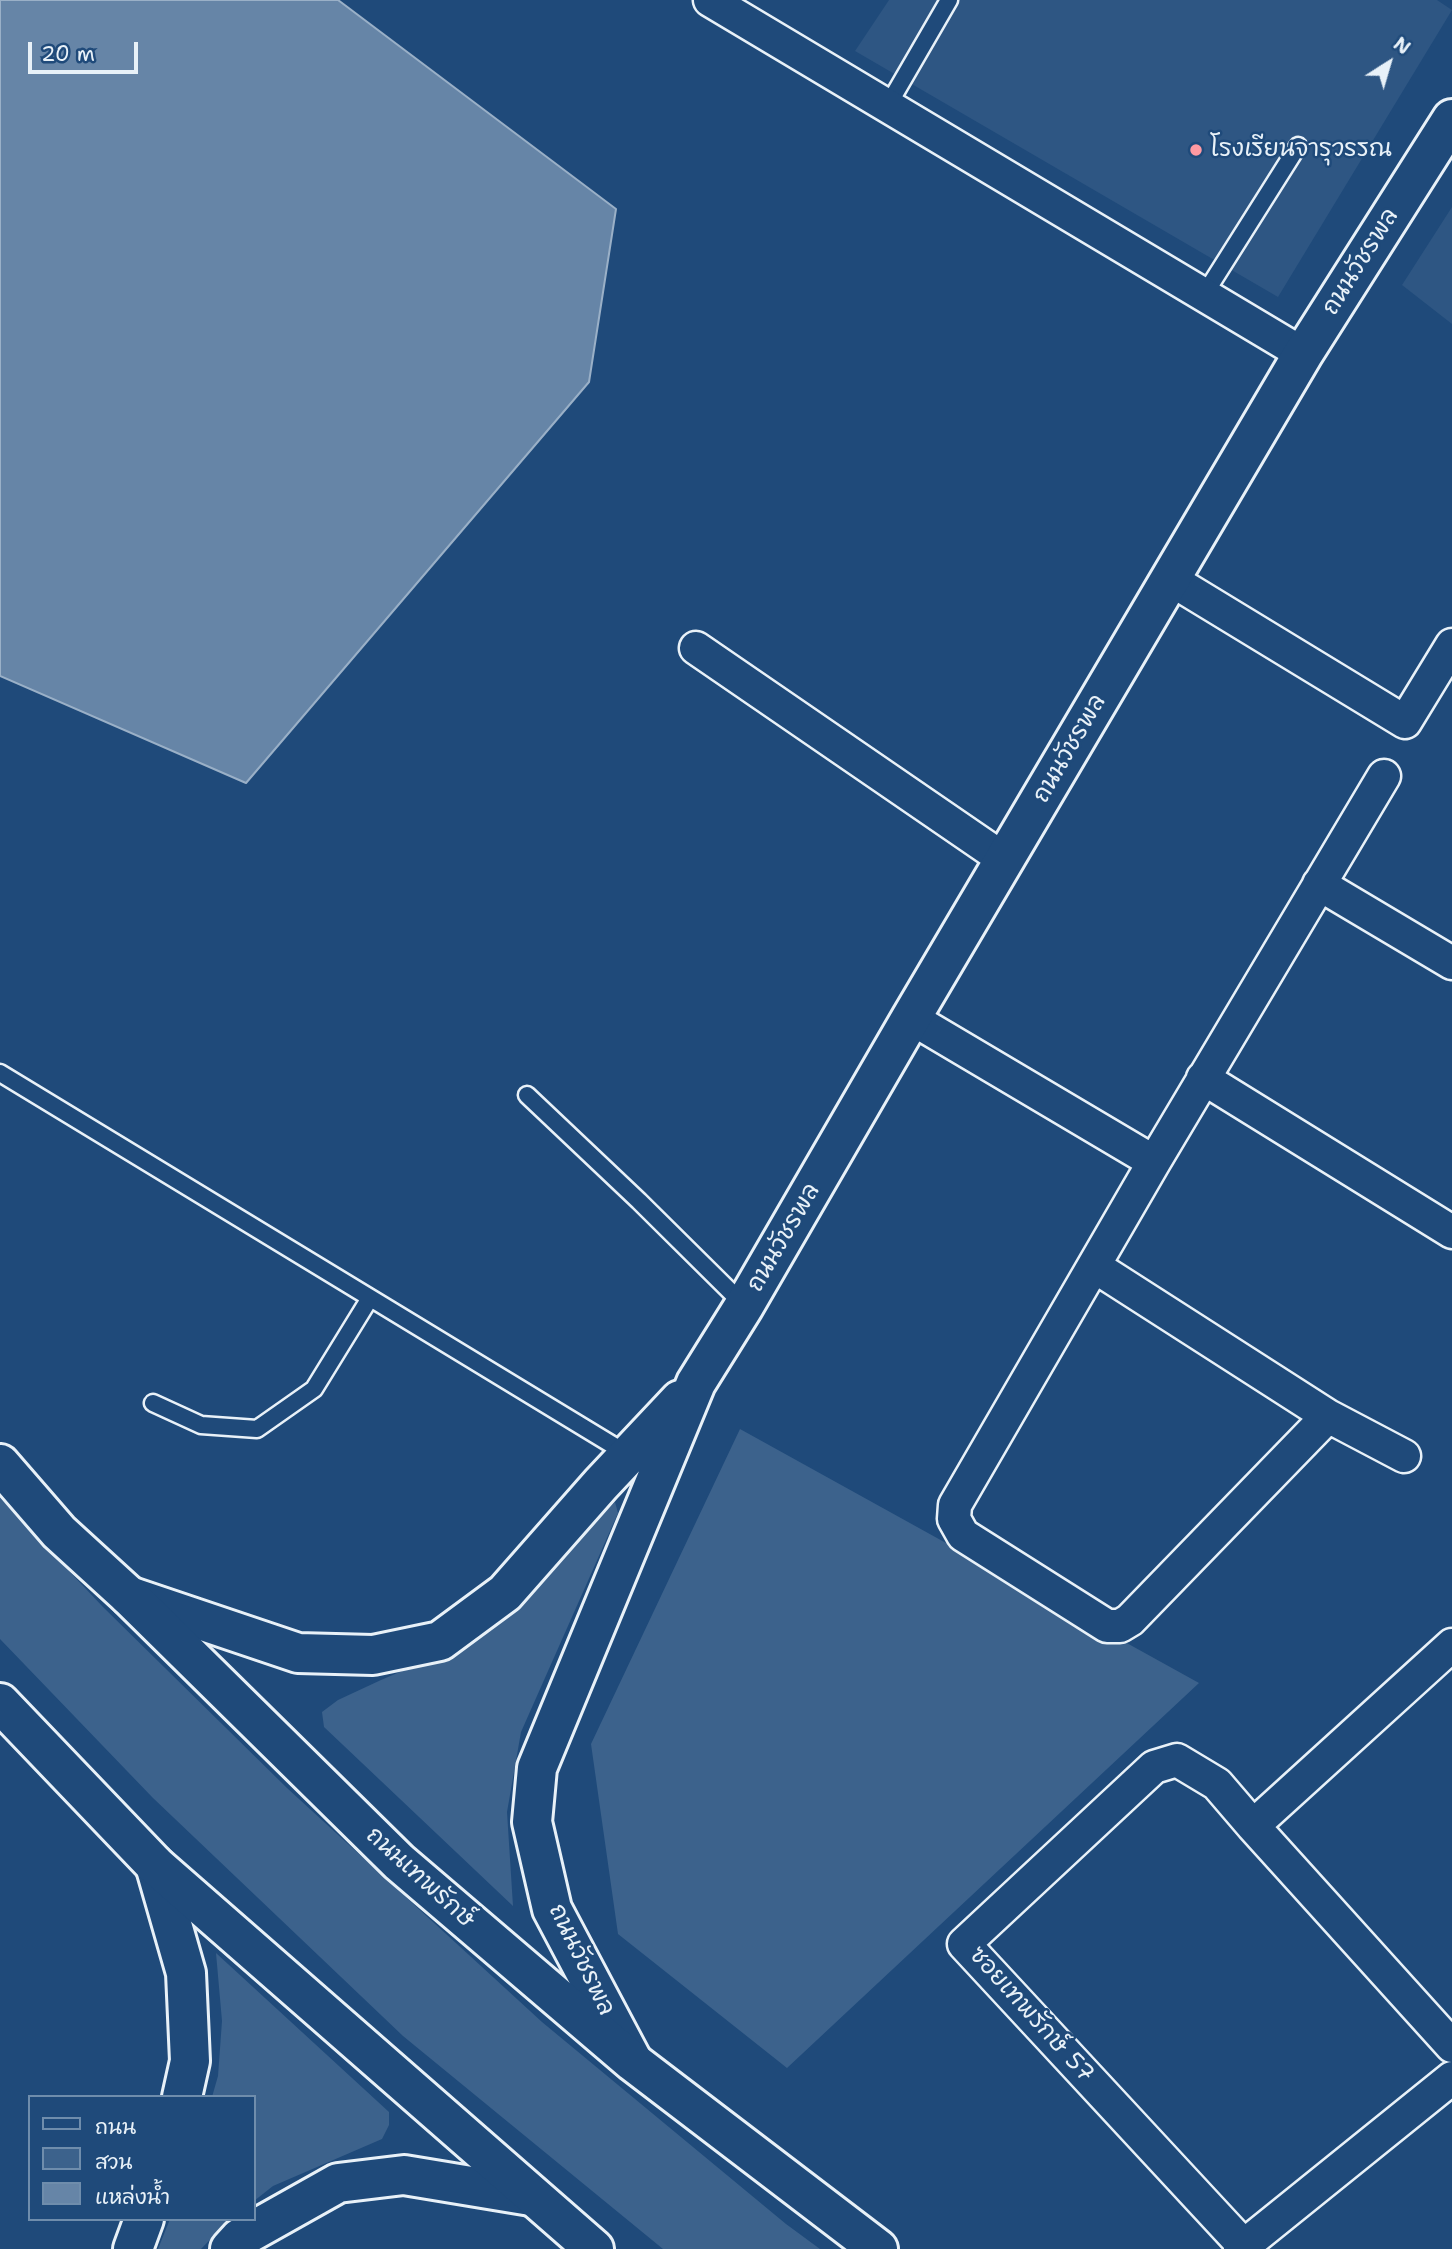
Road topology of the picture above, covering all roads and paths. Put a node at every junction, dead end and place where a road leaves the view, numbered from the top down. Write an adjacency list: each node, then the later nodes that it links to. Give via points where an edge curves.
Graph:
1 (710, 0): 3 (street)
2 (948, 0): 3 (lane)
3 (887, 107): 6 (street)
4 (1447, 138): 7 (street, ถนนวัชรพล)
5 (1298, 146): 6 (lane)
6 (1204, 295): 7 (street)
7 (1303, 354): 8 (street, ถนนวัชรพล)
8 (1170, 579): 11 (street, via 1405,722); 13 (street, ถนนวัชรพล)
9 (1452, 645): 11 (street)
10 (696, 648): 13 (street)
11 (1443, 680)
12 (1384, 776): 14 (street)
13 (1005, 860): 16 (street, ถนนวัชรพล)
14 (1320, 884): 15 (street); 18 (street)
15 (1452, 963)
16 (911, 1018): 20 (street); 24 (street, ถนนวัชรพล)
17 (0, 1073): 23 (lane)
18 (1203, 1079): 20 (street); 21 (street)
19 (527, 1095): 24 (lane)
20 (1154, 1162): 22 (street)
21 (1452, 1233)
22 (1094, 1266): 27 (street); 27 (street, via 955,1506 954,1519 963,1535 1107,1626 1120,1626)
23 (370, 1298): 26 (lane, via 314,1389 257,1429 201,1426); 28 (lane)
24 (744, 1306): 25 (street, ถนนวัชรพล)
25 (696, 1383): 28 (street, ถนนวัชรพล); 37 (street, ถนนวัชรพล, via 537,1768 532,1822 552,1909)
26 (153, 1403)
27 (1328, 1416): 29 (street)
28 (629, 1455): 31 (street, ถนนวัชรพล, via 505,1593 440,1641 373,1655 299,1653)
29 (1404, 1456)
30 (0, 1464): 31 (street, ถนนเทพรักษ์, via 59,1532)
31 (129, 1597): 37 (street, ถนนเทพรักษ์, via 399,1862)
32 (1452, 1645): 34 (street)
33 (0, 1703): 35 (street)
34 (1253, 1826): 36 (street, ซอยเทพรักษ์ 57); 42 (street, ซอยเทพรักษ์ 57, via 1217,1784 1177,1760 1154,1767 964,1944)
35 (155, 1865): 39 (street, via 186,1973 190,2061); 40 (street)
36 (1452, 2046)
37 (633, 2062): 46 (street, ถนนเทพรักษ์)
38 (1452, 2078): 42 (street, ซอยเทพรักษ์ 57)
39 (182, 2095)
40 (531, 2196): 44 (street, via 404,2175 338,2183 240,2238); 45 (street)
41 (143, 2221): 43 (street)
42 (1242, 2248)
43 (134, 2249)
44 (230, 2249)
45 (594, 2249)
46 (878, 2249)

